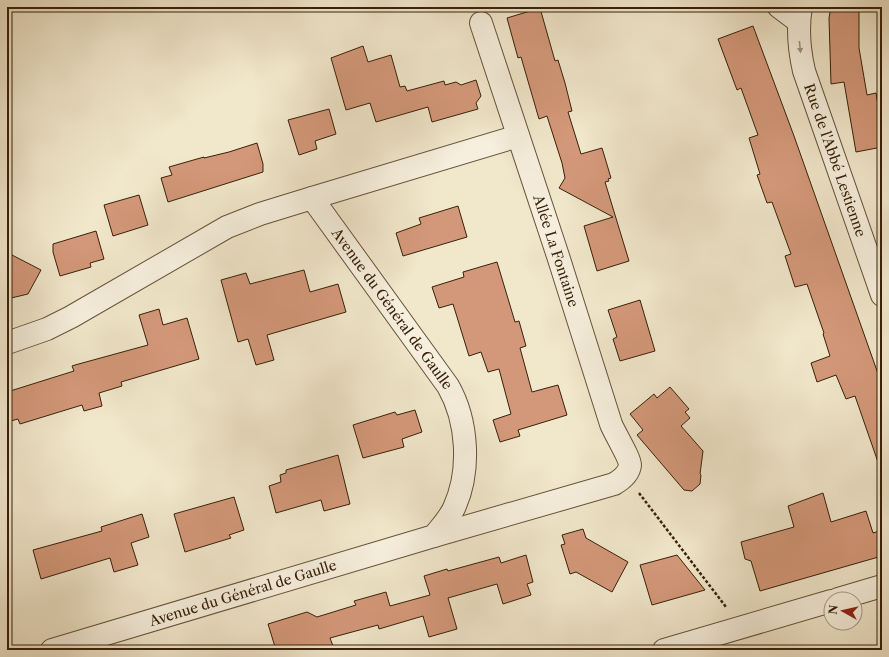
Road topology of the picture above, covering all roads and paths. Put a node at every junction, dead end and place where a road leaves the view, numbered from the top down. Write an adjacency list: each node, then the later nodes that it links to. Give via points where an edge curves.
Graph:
1 (779, 7): 2 (street)
2 (800, 15): 6 (street, Rue de l'Abbé Lestienne, one-way to 6, via 800,52 804,70)
3 (481, 24): 4 (street, Allée La Fontaine)
4 (518, 136): 5 (street); 9 (street, Allée La Fontaine, via 611,424 628,458 630,465)
5 (312, 198): 8 (street, via 228,227 71,317 47,329); 10 (street, Avenue du Général de Gaulle, via 448,386 459,410 465,450 462,481 454,509)
6 (873, 244): 7 (street, Rue de l'Abbé Lestienne)
7 (882, 295)
8 (7, 343)
9 (626, 475): 10 (street, Avenue du Général de Gaulle, via 614,484); 14 (path)
10 (434, 536): 15 (street, Avenue du Général de Gaulle)
11 (882, 586): 12 (street)
12 (863, 592)
13 (823, 603): 14 (street)
14 (742, 627): 16 (street)
15 (52, 650)
16 (664, 650)

